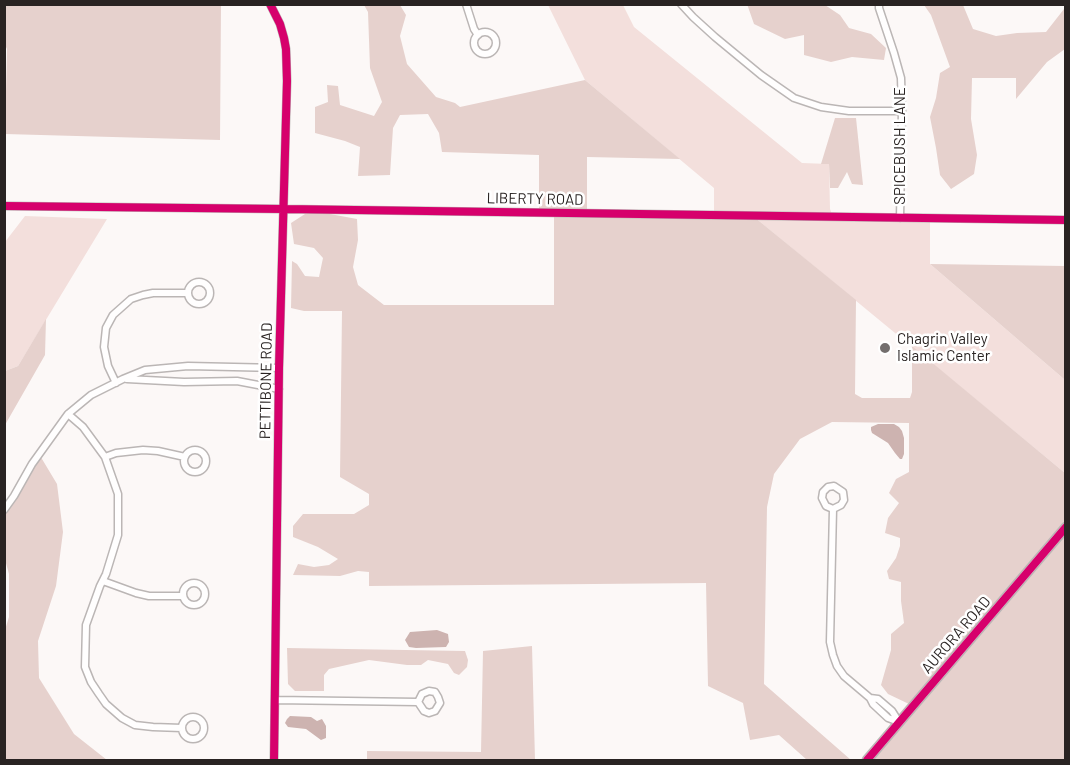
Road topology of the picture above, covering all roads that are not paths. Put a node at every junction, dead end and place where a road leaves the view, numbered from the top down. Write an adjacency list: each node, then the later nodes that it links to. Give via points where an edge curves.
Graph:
1 (270, 4): 8 (street, PETTIBONE ROAD, via 286,49)
2 (466, 4): 5 (street)
3 (681, 4): 6 (street, via 753,69 794,98 849,111)
4 (879, 4): 6 (street, SPICEBUSH LANE, via 900,78)
5 (478, 34)
6 (902, 111): 9 (street, SPICEBUSH LANE)
7 (4, 206): 8 (street, LIBERTY ROAD)
8 (284, 208): 9 (street, LIBERTY ROAD); 13 (street, PETTIBONE ROAD)
9 (900, 218): 10 (street, LIBERTY ROAD)
10 (1065, 220)
11 (188, 293): 16 (street, via 143,295 131,299 113,315 106,328 104,347)
12 (230, 367): 13 (street); 14 (street, via 145,370); 15 (street, via 224,374)
13 (279, 368): 17 (street, PETTIBONE ROAD)
14 (123, 379): 15 (street); 16 (street)
15 (229, 381): 17 (street)
16 (116, 383): 18 (street, via 91,395)
17 (279, 389): 26 (street, PETTIBONE ROAD)
18 (68, 414): 19 (street); 22 (street)
19 (105, 457): 20 (street, via 143,450); 24 (street, via 118,494 119,512 115,548)
20 (185, 457)
21 (833, 509): 28 (street, via 830,642 837,666 888,718)
22 (4, 510)
23 (1065, 527): 28 (main road, AURORA ROAD)
24 (103, 581): 25 (street, via 149,596); 29 (street, via 86,625 86,667 91,682 122,718 153,728)
25 (183, 596)
26 (275, 700): 27 (street); 30 (street, PETTIBONE ROAD)
27 (418, 702)
28 (899, 722): 31 (main road, AURORA ROAD)
29 (182, 728)
30 (274, 760)
31 (867, 760)

